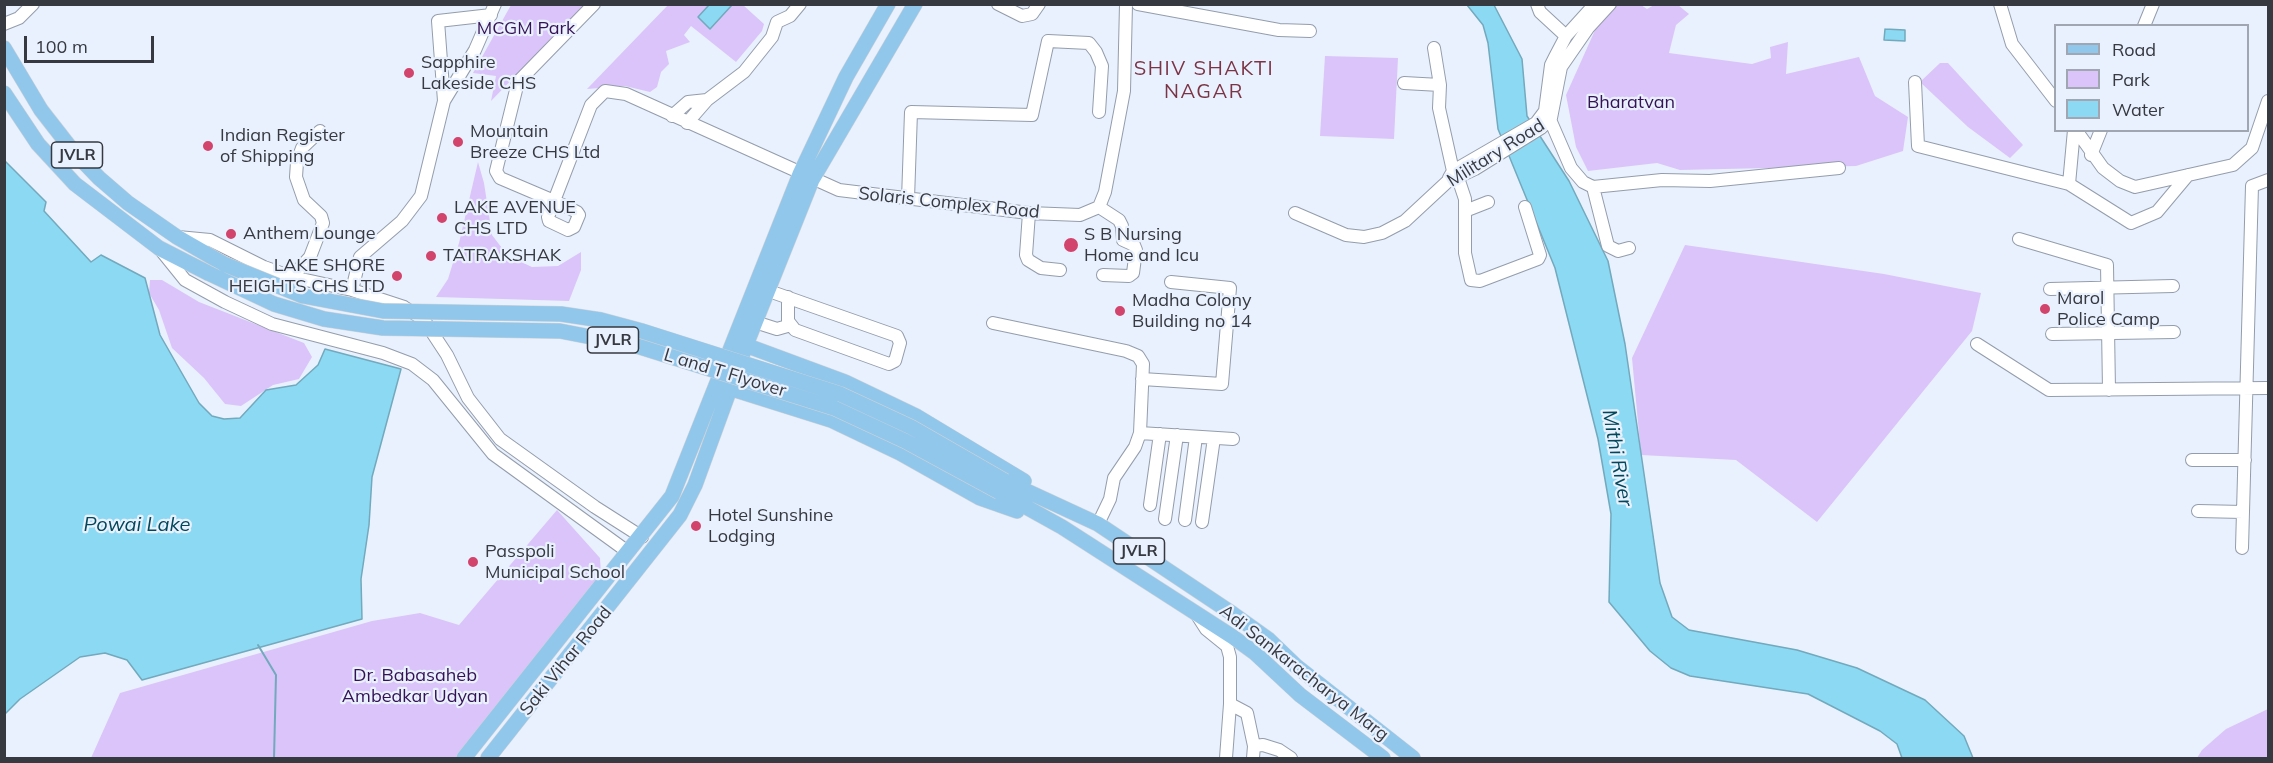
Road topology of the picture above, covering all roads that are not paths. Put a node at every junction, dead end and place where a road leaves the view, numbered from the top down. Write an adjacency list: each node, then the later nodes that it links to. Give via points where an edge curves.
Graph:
1 (33, 4): 16 (street, via 20,18)
2 (594, 4): 32 (street, Solaris Complex Road, via 518,82 496,171 500,178 556,196 591,105 605,91 626,94)
3 (800, 4): 26 (street, via 790,16 777,22 772,37 744,72)
4 (888, 4): 41 (main road, via 846,76)
5 (915, 4): 41 (main road)
6 (998, 4): 7 (street, via 1022,16 1032,14)
7 (1039, 4)
8 (1126, 4): 48 (street, via 1124,91)
9 (1138, 4): 18 (street, via 1279,30)
10 (1537, 4): 19 (street, via 1540,12)
11 (1595, 4): 19 (street)
12 (1610, 4): 31 (street, Military Road, via 1561,67)
13 (2000, 4): 27 (street, via 2012,44)
14 (2153, 4): 17 (street)
15 (493, 10): 28 (street, via 475,50); 28 (street, via 438,21)
16 (4, 24)
17 (2145, 24)
18 (1310, 31)
19 (1566, 36): 31 (street, via 1551,65)
20 (4, 48): 53 (main road, JVLR, via 41,110 73,151 128,203)
21 (1434, 48): 24 (street)
22 (1915, 82): 44 (street, via 1918,146)
23 (1404, 83): 24 (street)
24 (1440, 86): 42 (street, via 1439,108)
25 (4, 93): 55 (main road, JVLR, via 38,144 75,184)
26 (707, 100): 32 (street, via 688,102); 33 (street)
27 (2054, 100)
28 (444, 101): 64 (street, via 421,196 402,221 360,257)
29 (2268, 101): 40 (street, via 2252,148 2244,157 2233,165)
30 (1099, 112): 46 (street, via 1102,66 1096,52 1089,43 1048,41 1032,115 911,112)
31 (1548, 115): 42 (street, Military Road, via 1539,125); 45 (street, via 1571,168)
32 (672, 116): 33 (street, Solaris Complex Road)
33 (687, 123): 41 (street, Solaris Complex Road)
34 (320, 131): 59 (street, via 302,148 296,177 304,200 323,223 310,257)
35 (2075, 132): 44 (street)
36 (2076, 132): 38 (street)
37 (2100, 132): 38 (street)
38 (2091, 155): 40 (street, via 2120,181 2135,187)
39 (1839, 168): 45 (street, via 1710,181 1662,180)
40 (2188, 175): 44 (street, via 2157,212 2130,223)
41 (806, 177): 46 (street, Solaris Complex Road, via 839,190); 65 (main road); 73 (main road)
42 (1453, 177): 50 (street, via 1465,199); 52 (street, Military Road, via 1405,221 1382,233 1346,235)
43 (2268, 180): 79 (street, via 2252,186)
44 (2069, 184)
45 (1593, 187): 56 (street, via 1608,246 1618,251)
46 (908, 199): 51 (street, Solaris Complex Road)
47 (1488, 201): 50 (street)
48 (1099, 207): 51 (street, Solaris Complex Road, via 1080,215); 58 (street, via 1119,220 1123,240 1136,250 1129,276)
49 (1525, 207): 50 (street, via 1538,259 1474,282 1465,253)
50 (1465, 211)
51 (1029, 213): 57 (street, via 1028,260 1041,268)
52 (1294, 213)
53 (177, 237): 59 (street, via 210,240); 90 (main road, L and T Flyover / JVLR, bridge, via 224,264 303,296 383,311 561,314 642,331 840,394 911,428)
54 (2019, 239): 62 (street, via 2107,265)
55 (159, 248): 90 (main road, L and T Flyover / JVLR, bridge, via 274,304 324,319 383,328 560,331 638,346 834,408); 103 (street, via 184,280 272,324 412,364 433,380 493,454)
56 (1629, 248)
57 (1060, 270)
58 (1103, 275)
59 (292, 277): 64 (street)
60 (1171, 282): 76 (street, via 1230,288 1222,384)
61 (2173, 286): 62 (street)
62 (2108, 288): 63 (street); 71 (street)
63 (2050, 289)
64 (352, 290): 100 (street, via 404,307 424,320 468,398 500,439)
65 (769, 291): 66 (street); 67 (main road)
66 (788, 297): 69 (street); 69 (street, via 897,336 900,343 894,361 889,364 800,332)
67 (755, 322): 69 (street, via 777,329); 73 (main road)
68 (993, 323): 76 (street, via 1126,351 1138,356 1143,364)
69 (791, 325)
70 (2174, 332): 71 (street)
71 (2108, 333): 72 (street); 80 (street)
72 (2052, 334)
73 (740, 343): 75 (main road); 77 (main road)
74 (1977, 344): 80 (street, via 2049,390)
75 (822, 374): 81 (main road); 91 (main road, via 916,416 1023,480)
76 (1142, 379): 82 (street)
77 (724, 387): 81 (main road); 100 (main road, Saki Vihar Road, via 672,496); 101 (main road, Saki Vihar Road, via 695,485 681,515)
78 (2268, 388): 79 (street)
79 (2247, 389): 80 (street); 89 (street)
80 (2109, 390)
81 (808, 412): 99 (main road, via 900,453 981,498)
82 (1140, 433): 83 (street); 98 (street, via 1114,478 1110,499)
83 (1160, 434): 84 (street); 92 (street)
84 (1177, 435): 85 (street); 95 (street)
85 (1196, 437): 86 (street); 96 (street)
86 (1214, 438): 87 (street); 97 (street)
87 (1233, 440)
88 (2192, 460): 89 (street)
89 (2245, 460): 94 (street)
90 (1002, 486): 91 (main road, L and T Flyover / JVLR); 99 (main road, L and T Flyover / JVLR)
91 (1040, 498): 98 (main road, Adi Sankaracharya Marg / JVLR)
92 (1150, 505)
93 (2198, 511): 94 (street)
94 (2244, 512): 102 (street)
95 (1165, 519)
96 (1185, 520)
97 (1202, 522)
98 (1098, 524): 115 (main road, Adi Sankaracharya Marg / JVLR, via 1268,639)
99 (1062, 527): 105 (main road, Adi Sankaracharya Marg / JVLR)
100 (642, 537): 101 (main road); 103 (main road, Saki Vihar Road)
101 (657, 546): 104 (main road, Saki Vihar Road)
102 (2242, 548)
103 (628, 552): 104 (main road); 106 (main road, Saki Vihar Road)
104 (644, 563): 107 (main road, Saki Vihar Road)
105 (1197, 614): 108 (street, via 1206,629 1227,646); 114 (main road, Adi Sankaracharya Marg / JVLR, via 1255,653 1300,695)
106 (566, 630): 107 (main road); 110 (main road, Saki Vihar Road)
107 (581, 643): 111 (main road, Saki Vihar Road)
108 (1230, 704): 109 (street, via 1247,713); 112 (street)
109 (1253, 752): 113 (street, via 1263,745)
110 (464, 759)
111 (488, 759)
112 (1226, 759)
113 (1291, 759)
114 (1383, 759)
115 (1413, 759)

